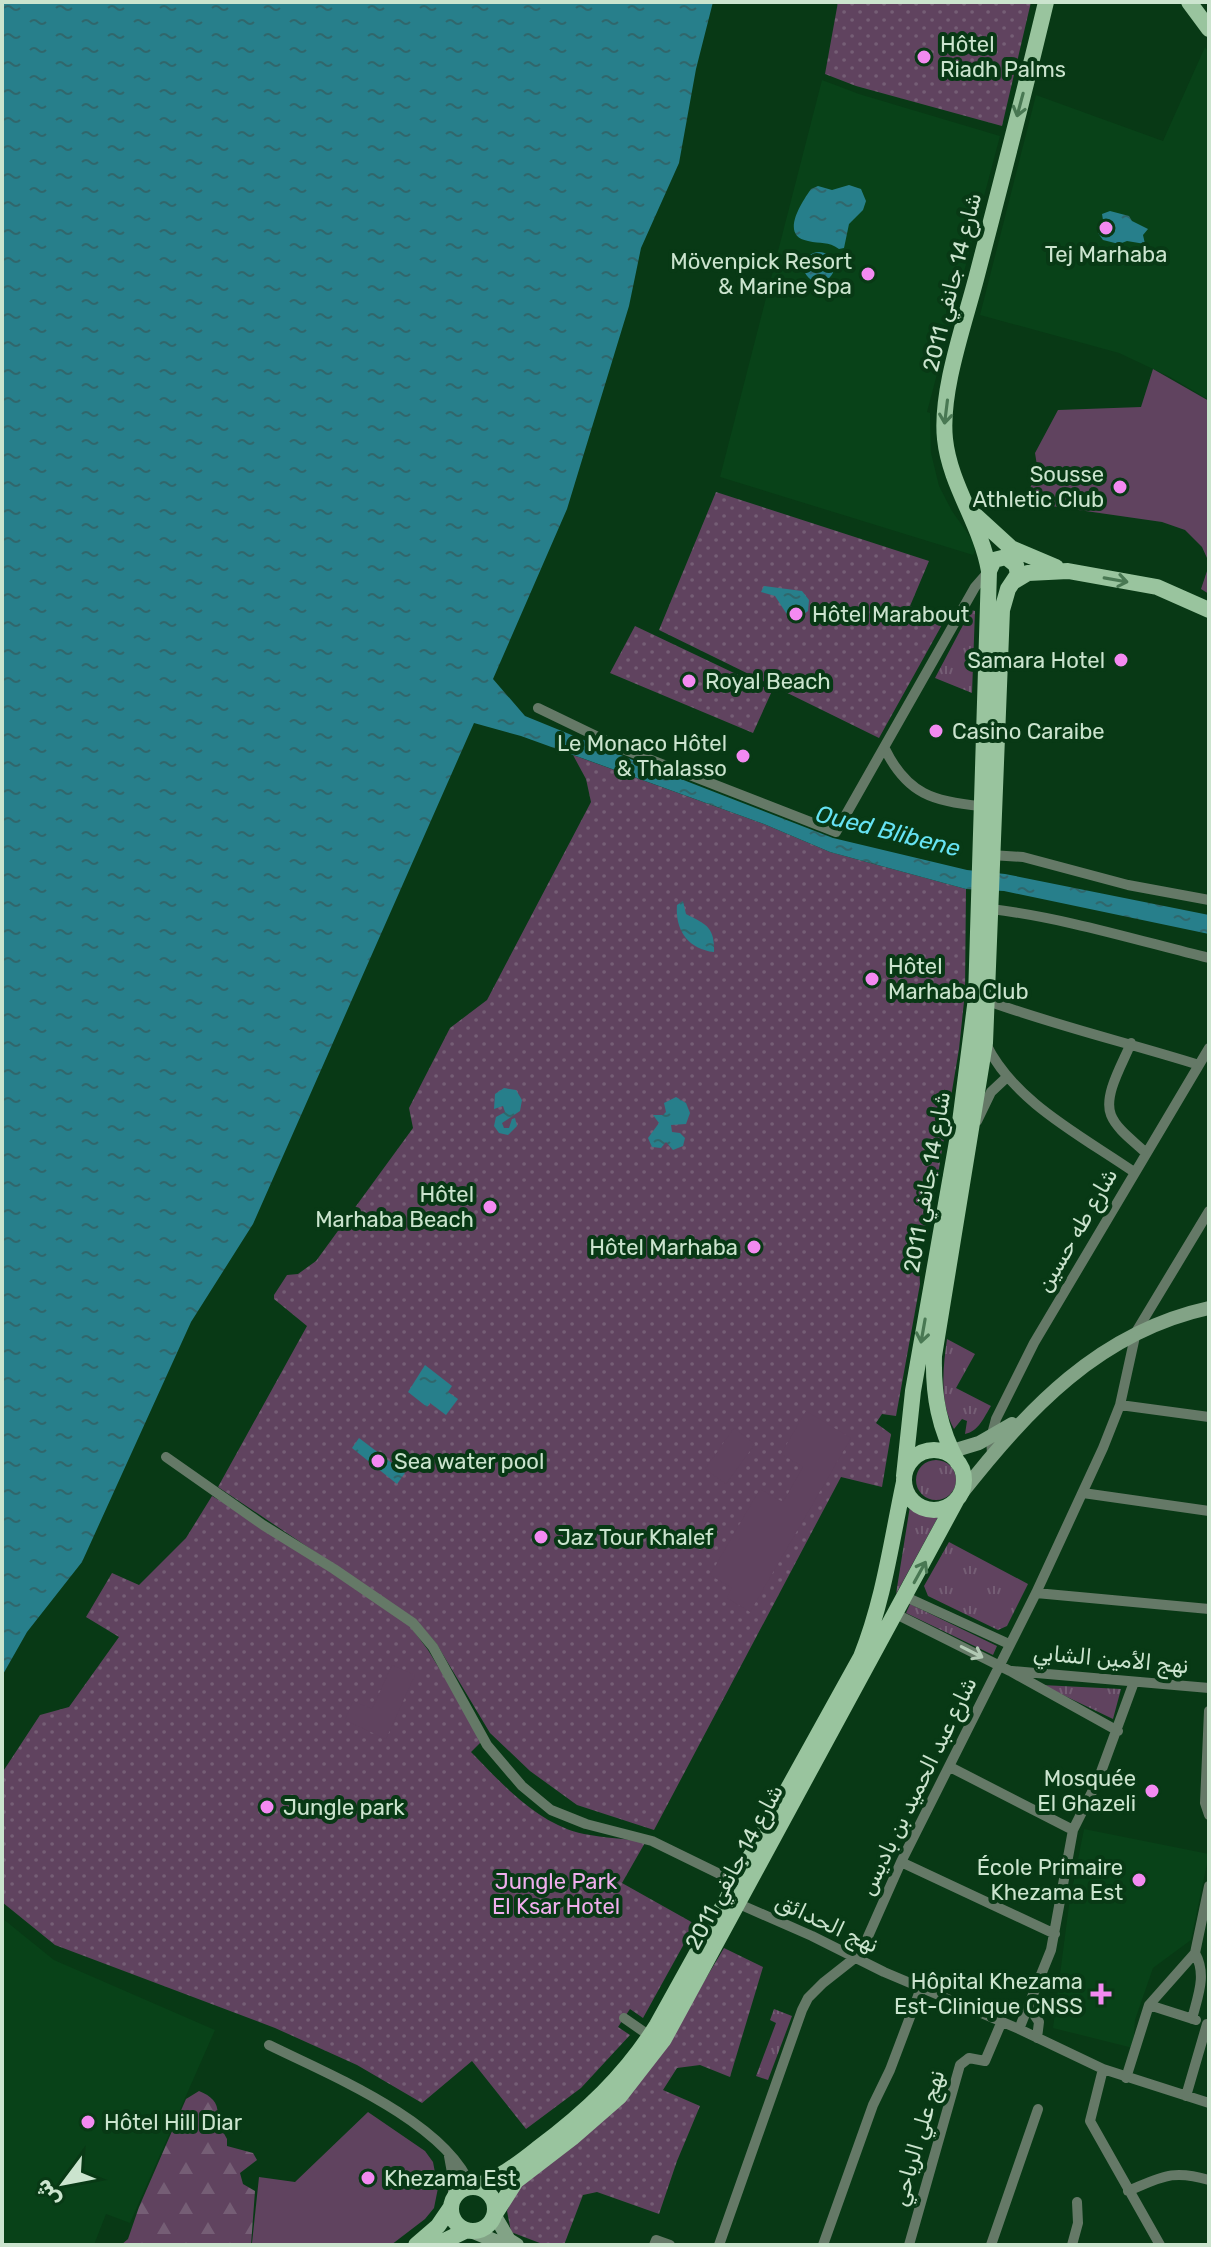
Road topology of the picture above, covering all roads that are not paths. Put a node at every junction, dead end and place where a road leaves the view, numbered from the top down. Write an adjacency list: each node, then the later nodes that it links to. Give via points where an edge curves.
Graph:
1 (1046, 2): 4 (main road, شارع 14 جانفي 2011, one-way to 4, via 951,379 944,436)
2 (1189, 2): 3 (main road)
3 (1208, 23)
4 (963, 499): 5 (main road, شارع 14 جانفي 2011); 6 (main road, via 1011,548)
5 (989, 571): 7 (main road, via 998,558 1010,558 1018,569); 10 (street, via 975,587); 11 (main road, شارع 14 جانفي 2011)
6 (1068, 571): 7 (main road, via 1028,573); 8 (main road, one-way to 8, via 1157,587)
7 (1013, 582): 12 (main road, via 1002,610)
8 (1209, 610)
9 (538, 708): 10 (street, via 623,749 834,832)
10 (885, 749): 11 (street, via 897,771 923,794)
11 (981, 806): 12 (main road, شارع 14 جانفي 2011)
12 (987, 863): 13 (main road); 14 (street, via 1023,857)
13 (986, 898): 15 (street); 16 (main road, شارع 14 جانفي 2011); 35 (main road, شارع 14 جانفي 2011, one-way to 35, via 971,1045 913,1391)
14 (1209, 900)
15 (1209, 958)
16 (988, 1001): 17 (main road, شارع 14 جانفي 2011); 18 (street)
17 (985, 1043): 21 (street); 22 (main road, شارع 14 جانفي 2011)
18 (1131, 1043): 20 (street); 23 (street, via 1109,1101 1118,1125)
19 (1209, 1048): 20 (street, شارع طه حسين)
20 (1199, 1065): 23 (street, شارع طه حسين)
21 (1007, 1077): 22 (street, via 991,1092); 24 (street, via 1040,1107)
22 (971, 1133): 33 (main road, شارع 14 جانفي 2011, via 934,1356 936,1407)
23 (1146, 1153): 24 (street, شارع طه حسين)
24 (1134, 1172): 31 (street, شارع طه حسين, via 1034,1343)
25 (1209, 1211): 27 (street, شارع عبد الحميد بن باديس)
26 (1209, 1308): 27 (main road)
27 (1136, 1332): 28 (street, شارع عبد الحميد بن باديس); 29 (main road, via 1084,1366)
28 (1120, 1405): 30 (street); 36 (street, شارع عبد الحميد بن باديس)
29 (1026, 1415): 31 (main road); 32 (main road)
30 (1209, 1417)
31 (991, 1438): 32 (street); 33 (main road)
32 (992, 1454): 37 (main road)
33 (952, 1456): 35 (main road, via 921,1453); 37 (main road, via 964,1478)
34 (166, 1457): 54 (street, via 413,1623 433,1647 487,1745 551,1810 652,1841)
35 (904, 1479): 37 (main road, via 912,1501 930,1510 940,1510); 54 (main road, شارع 14 جانفي 2011, via 885,1585 861,1657)
36 (1083, 1493): 38 (street); 39 (street, شارع عبد الحميد بن باديس)
37 (959, 1496): 40 (main road, شارع 14 جانفي 2011, one-way to 37)
38 (1209, 1511)
39 (1036, 1593): 41 (street); 43 (street, شارع عبد الحميد بن باديس)
40 (906, 1597): 42 (main road, شارع 14 جانفي 2011); 43 (street)
41 (1209, 1609)
42 (896, 1614): 44 (street, one-way to 44); 56 (main road, شارع 14 جانفي 2011)
43 (1009, 1644): 44 (street, شارع عبد الحميد بن باديس)
44 (998, 1665): 45 (street); 50 (street, شارع عبد الحميد بن باديس)
45 (1010, 1671): 46 (street, نهج الأمين الشابي); 49 (street)
46 (1134, 1682): 47 (street, نهج الأمين الشابي); 49 (street)
47 (1209, 1688)
48 (1209, 1711): 51 (street)
49 (1118, 1731): 52 (street)
50 (950, 1767): 52 (street); 53 (street, شارع عبد الحميد بن باديس)
51 (1209, 1815)
52 (1073, 1830): 57 (street)
53 (901, 1862): 57 (street); 60 (street, شارع عبد الحميد بن باديس)
54 (736, 1882): 69 (main road, شارع 14 جانفي 2011)
55 (1209, 1886): 59 (street)
56 (739, 1904): 60 (street, نهج الحدائق); 83 (main road, شارع 14 جانفي 2011, via 668,2033 634,2079 572,2138 516,2181)
57 (1055, 1934): 63 (street)
58 (1209, 1945): 59 (street)
59 (1196, 1948): 62 (street); 65 (street, via 1202,1976)
60 (856, 1957): 61 (street, نهج الحدائق); 92 (street, شارع عبد الحميد بن باديس, via 823,1983 802,2010)
61 (921, 1988): 66 (street, نهج الحدائق); 93 (street)
62 (1149, 2005): 65 (street); 73 (street)
63 (1029, 2007): 68 (street); 70 (street, via 1039,2022)
64 (624, 2018): 69 (street)
65 (1192, 2019): 67 (street)
66 (1002, 2021): 68 (street, نهج الحدائق); 94 (street, نهج علي الرياحي, via 985,2061 969,2058 960,2065)
67 (1208, 2025): 74 (street)
68 (1019, 2029): 70 (street, نهج الحدائق)
69 (650, 2036): 79 (main road, شارع 14 جانفي 2011, via 594,2103 508,2171)
70 (1037, 2038): 72 (street, نهج الحدائق)
71 (269, 2045): 77 (street, via 390,2107)
72 (1103, 2069): 73 (street, نهج الحدائق); 80 (street, via 1090,2121)
73 (1126, 2078): 74 (street, نهج الحدائق)
74 (1186, 2096): 75 (street, نهج الحدائق)
75 (1209, 2103)
76 (1038, 2109): 95 (street)
77 (449, 2154): 79 (street); 82 (street)
78 (1209, 2180): 80 (street, via 1171,2174)
79 (472, 2187): 82 (main road, شارع 14 جانفي 2011, via 463,2189); 83 (main road, via 491,2196)
80 (1128, 2191): 85 (street)
81 (1077, 2202): 96 (street)
82 (452, 2203): 84 (main road, via 454,2220); 86 (main road, شارع 14 جانفي 2011, via 438,2226)
83 (495, 2215): 84 (main road, شارع 14 جانفي 2011, via 485,2228); 89 (main road)
84 (469, 2231): 87 (main road, شارع 14 جانفي 2011); 88 (main road)
85 (1159, 2242)
86 (416, 2245)
87 (436, 2245)
88 (505, 2245)
89 (517, 2245)
90 (654, 2245): 91 (street, via 656,2240)
91 (670, 2245)
92 (719, 2245)
93 (823, 2245)
94 (909, 2245)
95 (991, 2245)
96 (1072, 2245)

